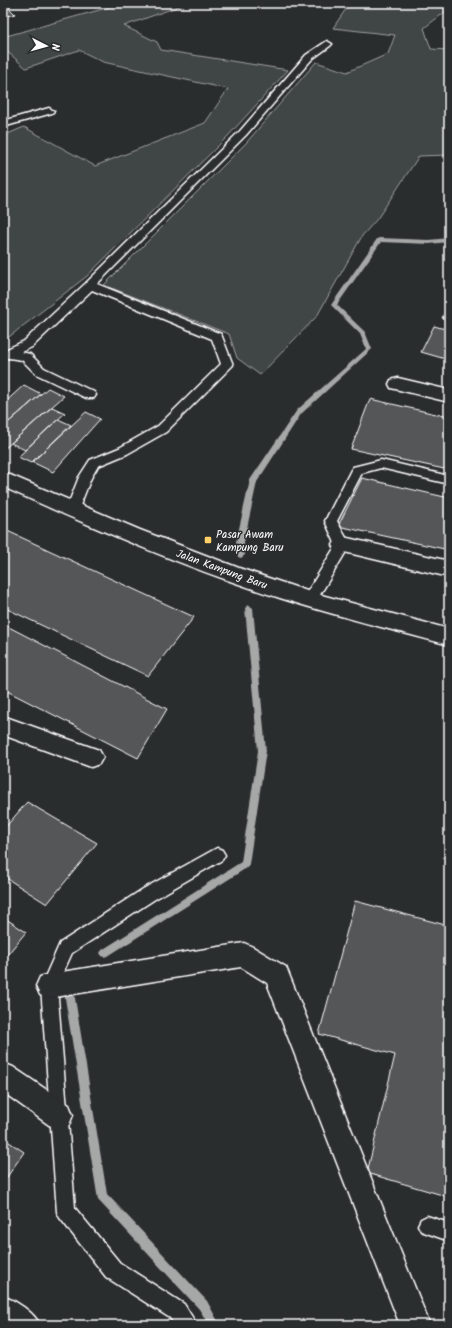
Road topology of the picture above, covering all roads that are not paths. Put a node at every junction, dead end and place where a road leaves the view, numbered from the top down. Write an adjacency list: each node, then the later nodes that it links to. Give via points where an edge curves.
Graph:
1 (327, 44): 4 (lane, via 309,57 243,133)
2 (49, 112): 3 (lane)
3 (3, 124)
4 (90, 285): 5 (lane, via 28,344); 11 (lane, via 217,337 227,365 162,429 123,451 94,463 85,477)
5 (6, 354): 7 (lane, via 26,357 40,371)
6 (398, 384): 8 (street)
7 (90, 395)
8 (449, 396)
9 (3, 479): 11 (street, Jalan Kampung Baru)
10 (449, 480): 12 (lane, via 381,464 357,470 331,521)
11 (72, 510): 14 (street, Jalan Kampung Baru, via 198,560)
12 (343, 545): 13 (street); 14 (lane)
13 (449, 569)
14 (310, 599): 15 (street, Jalan Kampung Baru)
15 (449, 636)
16 (3, 725): 17 (street)
17 (91, 757)
18 (217, 855): 19 (lane, via 149,894 66,948)
19 (49, 986): 21 (lane); 27 (street, via 244,955 277,975)
20 (3, 1076): 21 (street)
21 (59, 1115): 26 (lane, via 66,1212 113,1270 177,1311)
22 (427, 1224): 23 (lane)
23 (449, 1232)
24 (3, 1305): 25 (lane)
25 (30, 1325)
26 (187, 1325)
27 (415, 1325)

